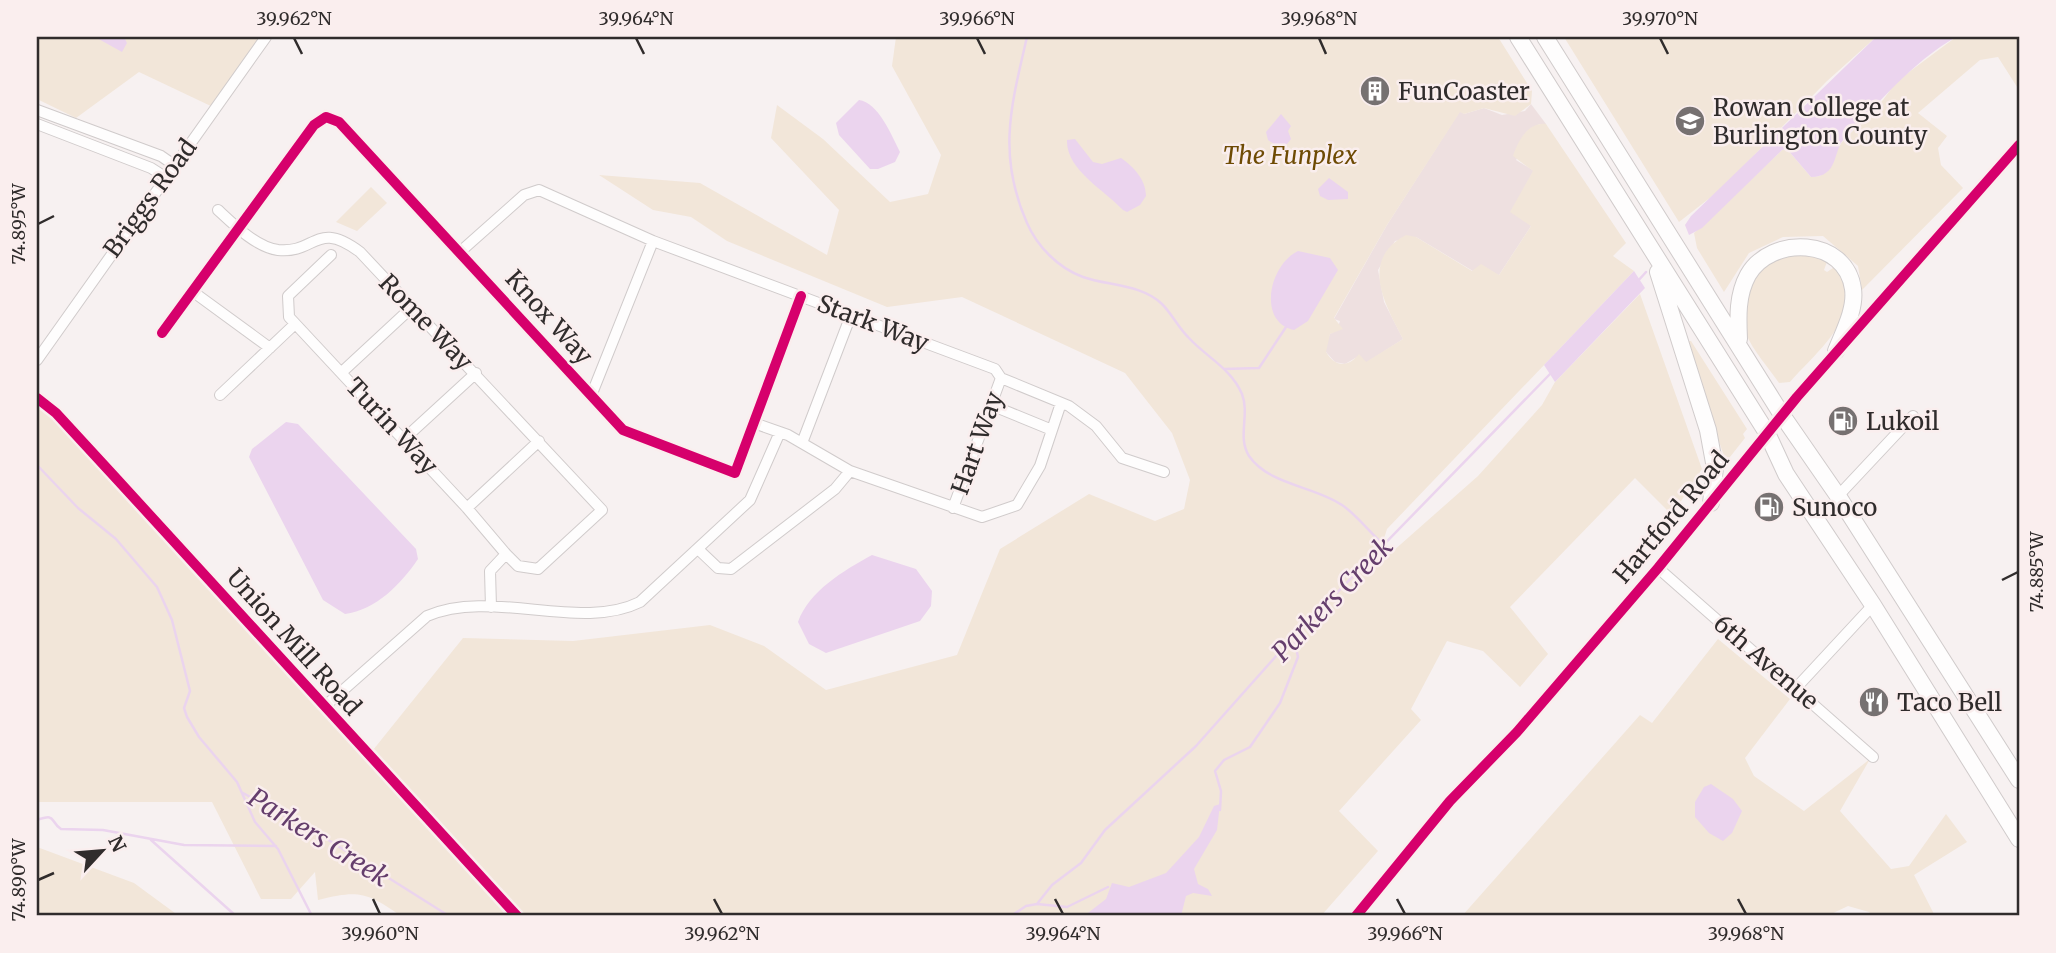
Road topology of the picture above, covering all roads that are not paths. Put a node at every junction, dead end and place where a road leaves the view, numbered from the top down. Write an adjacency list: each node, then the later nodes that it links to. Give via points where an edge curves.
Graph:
1 (265, 37): 7 (street, Briggs Road)
2 (1518, 37): 12 (highway)
3 (1545, 37): 21 (highway)
4 (37, 110): 7 (street, via 161,156)
5 (37, 124): 8 (street)
6 (2019, 145): 23 (street, Hartford Road)
7 (174, 165): 8 (street, Briggs Road)
8 (165, 177): 24 (street, Briggs Road)
9 (218, 210): 10 (street, Rome Way)
10 (239, 228): 13 (street, Knox Way, via 314,125 326,117 339,122); 15 (street); 17 (street, Rome Way, via 277,250 322,238 341,238 360,252)
11 (653, 241): 13 (street, Stark Way, via 539,190 524,195); 16 (street, Stark Way); 29 (street)
12 (1650, 246): 38 (highway); 45 (highway, via 1708,430 1715,468)
13 (461, 251): 29 (street, Knox Way)
14 (331, 255): 19 (street, via 288,296 289,317)
15 (192, 292): 20 (street); 22 (street)
16 (801, 296): 18 (street, Stark Way); 35 (street, Knox Way)
17 (411, 309): 25 (street); 26 (street, Rome Way)
18 (851, 315): 27 (street, Stark Way, via 995,369); 41 (street)
19 (295, 324): 22 (street); 25 (street, Turin Way)
20 (162, 333)
21 (1739, 342): 23 (highway, via 1740,301 1750,273 1772,253 1802,246 1833,256 1851,279 1850,315); 33 (highway)
22 (270, 348): 28 (street)
23 (1836, 351): 33 (street, Hartford Road)
24 (37, 360)
25 (342, 372): 39 (street, Turin Way)
26 (476, 373): 39 (street); 40 (street, Rome Way)
27 (1001, 378): 31 (street, Stark Way); 32 (street, Hart Way)
28 (220, 395)
29 (591, 396): 35 (street, Knox Way, via 623,430 736,473)
30 (37, 398): 54 (street, Union Mill Road)
31 (1061, 403): 36 (street); 43 (street, Stark Way, via 1096,426 1122,458)
32 (991, 405): 36 (street); 47 (street, Hart Way)
33 (1782, 415): 38 (street, Hartford Road); 44 (highway)
34 (1913, 416): 44 (street)
35 (754, 423): 37 (street)
36 (1052, 430): 47 (street, via 1040,466 1017,505 982,517)
37 (780, 432): 41 (street); 48 (street, via 751,500)
38 (1767, 433): 45 (street, Hartford Road); 51 (highway, via 1786,474)
39 (404, 439): 46 (street, Turin Way)
40 (539, 441): 46 (street); 49 (street, Rome Way, via 602,510 538,569 518,566)
41 (802, 443): 42 (street)
42 (850, 471): 47 (street); 48 (street, via 835,489 731,569 718,568)
43 (1164, 472)
44 (1838, 496): 56 (highway)
45 (1712, 503): 50 (street, Hartford Road)
46 (467, 508): 49 (street, Turin Way)
47 (953, 508)
48 (698, 549): 52 (street, via 625,610)
49 (506, 554): 52 (street, via 490,571)
50 (1658, 568): 53 (street, 6th Avenue); 59 (street, Hartford Road, via 1517,732 1450,802)
51 (1873, 605): 53 (street); 57 (highway)
52 (491, 607): 54 (street, via 451,608 428,616)
53 (1796, 688): 55 (street, 6th Avenue)
54 (324, 707): 58 (street, Union Mill Road)
55 (1873, 757)
56 (2019, 780)
57 (2019, 839)
58 (517, 916)
59 (1356, 916)

